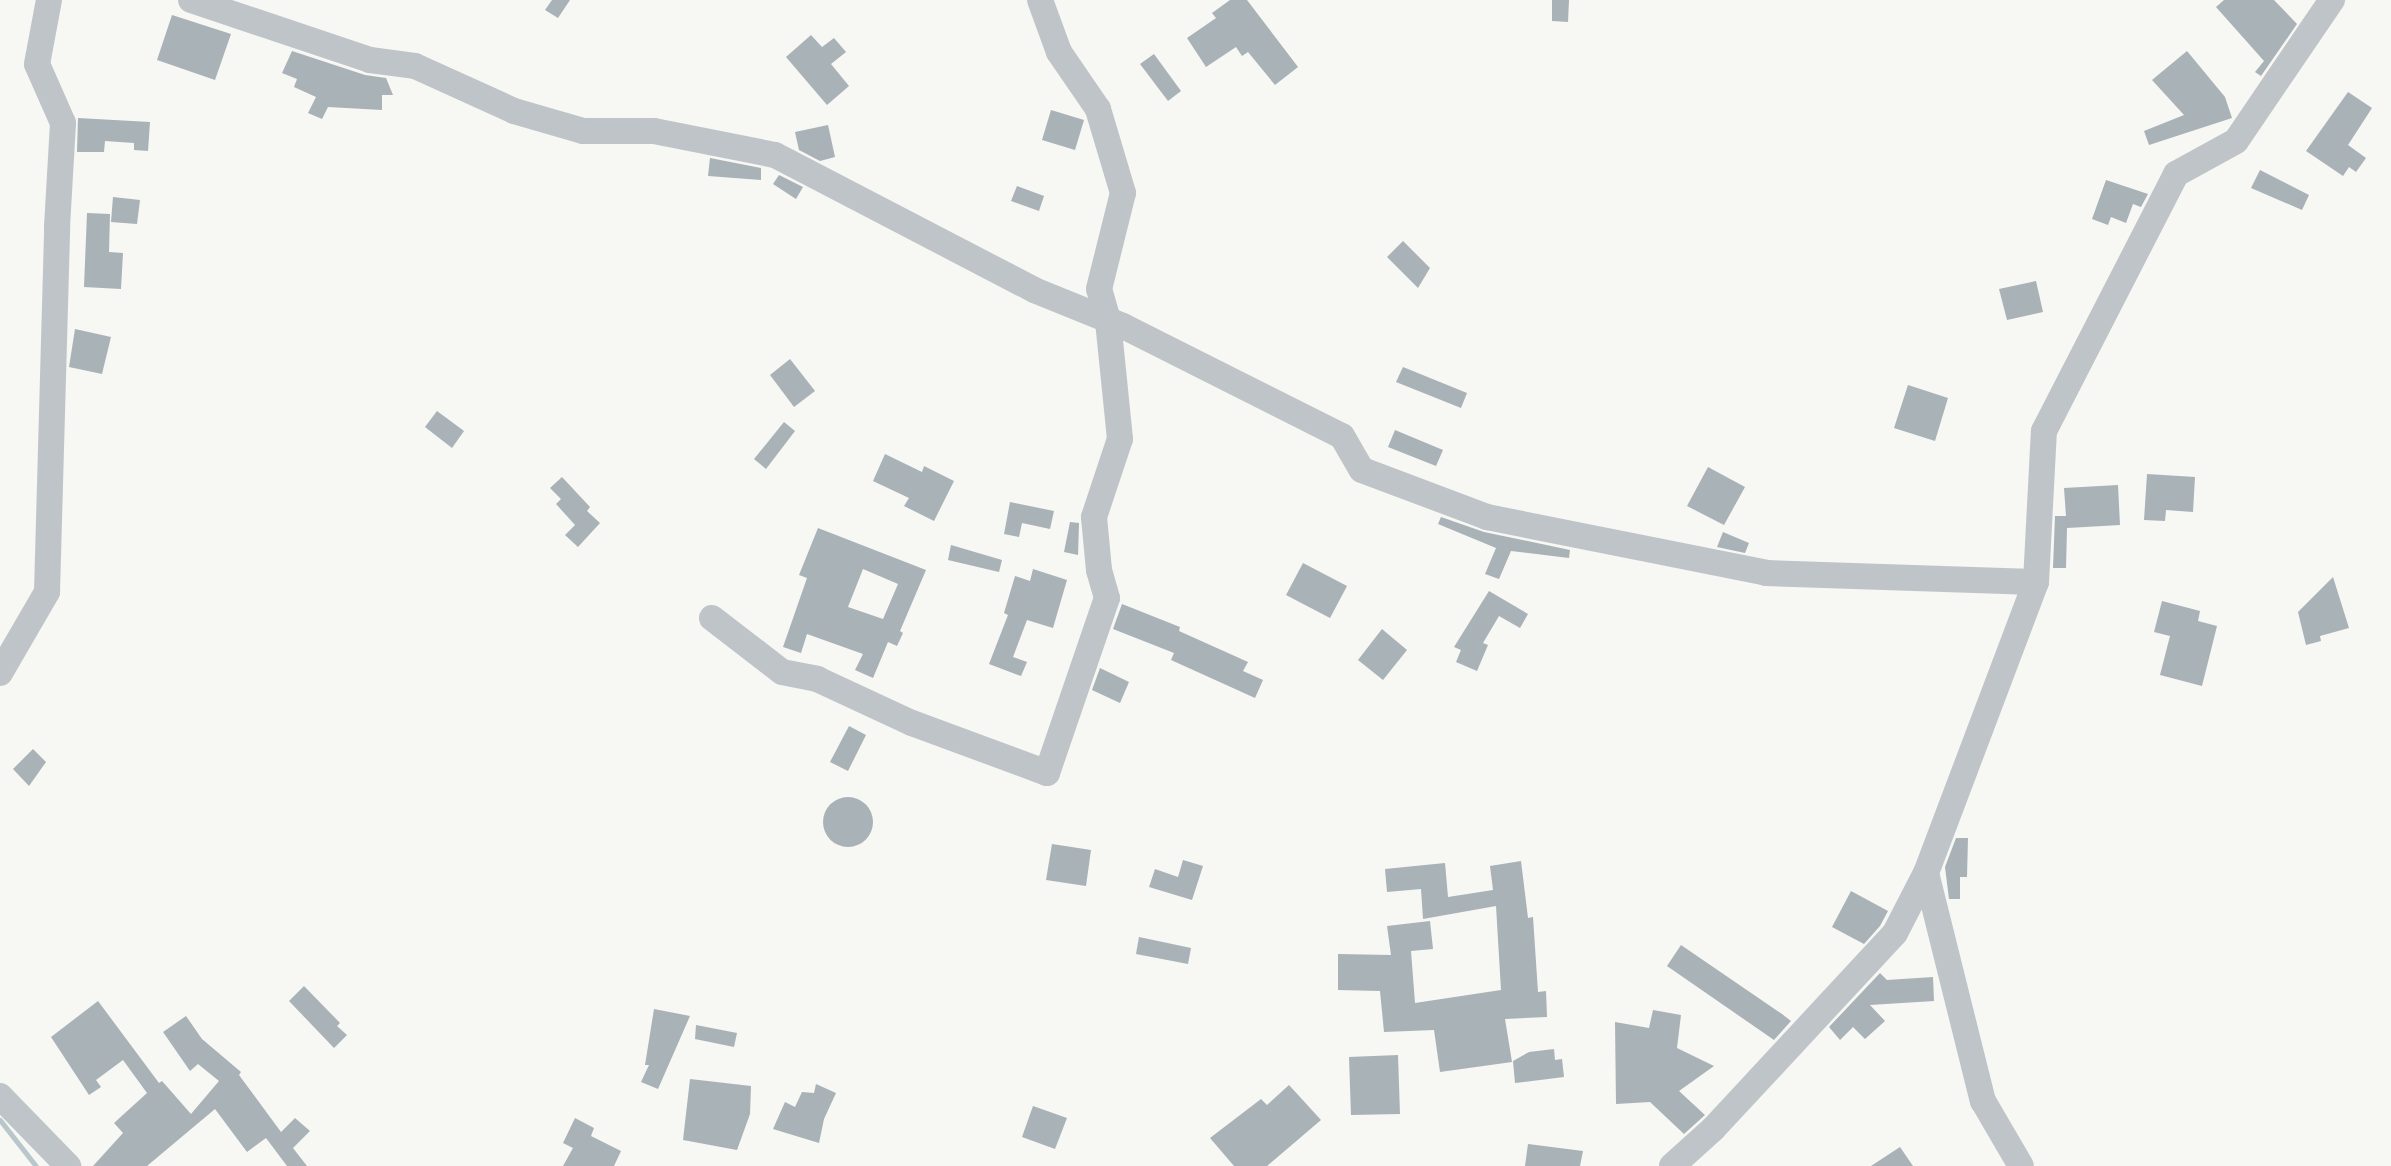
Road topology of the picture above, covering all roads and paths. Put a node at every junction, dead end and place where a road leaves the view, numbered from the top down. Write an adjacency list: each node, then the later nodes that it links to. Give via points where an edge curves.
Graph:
1 (49, 0): 8 (street, via 37,64 63,123 47,592)
2 (191, 0): 5 (street, via 369,60 415,66 514,111 583,131 654,131 775,155 1034,290)
3 (1040, 0): 5 (street, via 1059,52 1098,110 1123,193 1099,289)
4 (2332, 0): 6 (street, via 2236,141 2176,174 2043,432)
5 (1108, 320): 6 (street, via 1342,436 1362,470 1487,517 1766,573); 7 (street, via 1120,439 1094,517 1107,598 1047,773 912,723 817,679 782,672)
6 (2036, 582): 9 (street)
7 (712, 618)
8 (0, 673)
9 (1926, 873): 12 (street, via 1895,933 1713,1129); 13 (street, via 1983,1101)
10 (0, 1096): 11 (street)
11 (68, 1166)
12 (1671, 1166)
13 (2021, 1166)

